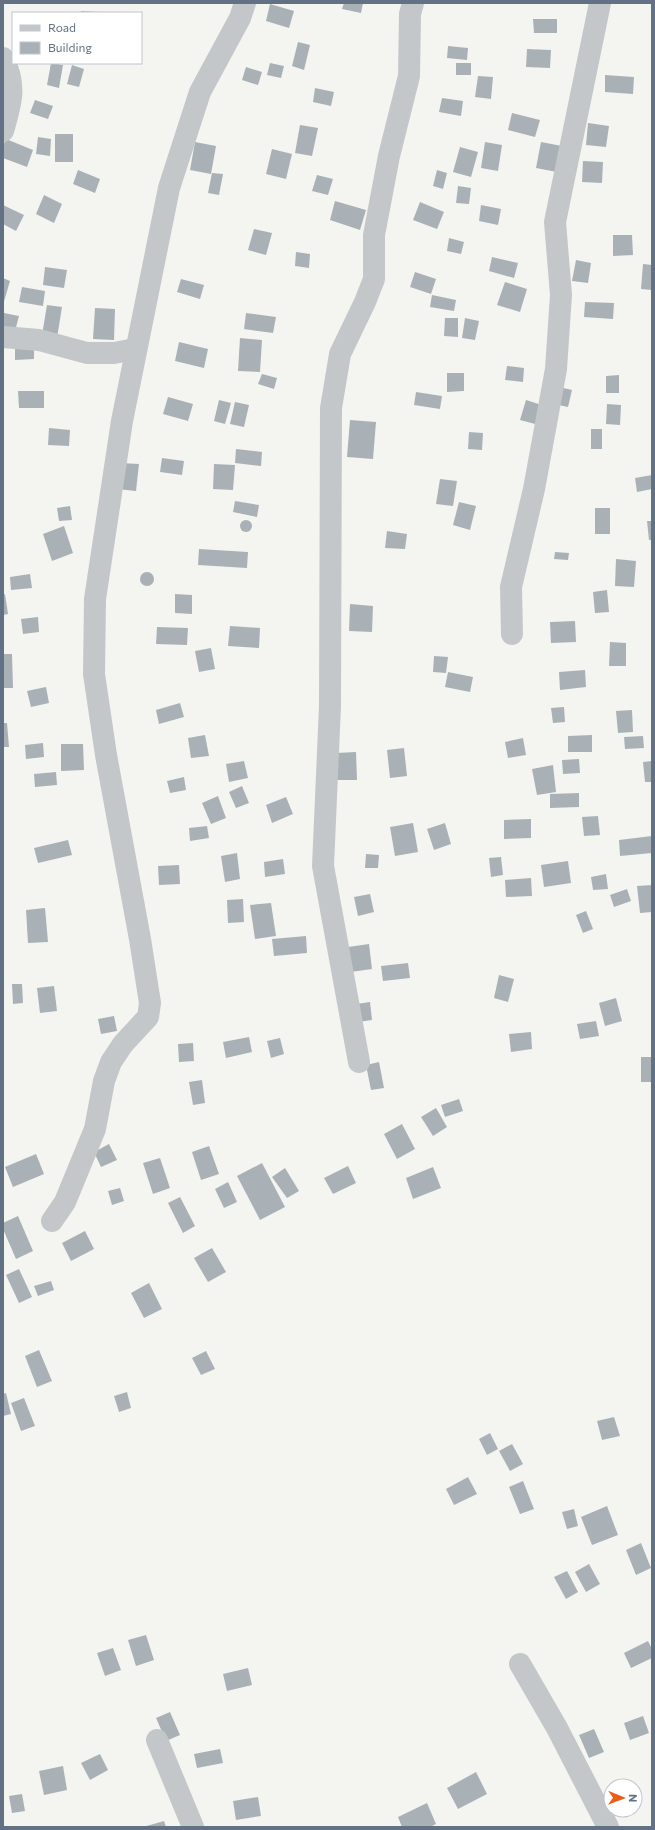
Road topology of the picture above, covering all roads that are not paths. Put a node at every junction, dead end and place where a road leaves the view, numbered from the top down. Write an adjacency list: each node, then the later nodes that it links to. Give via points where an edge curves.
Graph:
1 (245, 3): 8 (street, via 240,18 200,92 169,188)
2 (413, 3): 10 (street, via 410,14 409,76 389,156 374,235 374,279 366,302 340,354 331,408 330,706 323,866)
3 (600, 3): 9 (street, via 555,222 561,296 556,369 534,489 511,587)
4 (3, 58): 5 (street)
5 (7, 81): 6 (street, via 11,101)
6 (3, 131)
7 (3, 337): 8 (street, via 39,340 87,353 114,353)
8 (136, 349): 11 (street, via 122,421 95,599 94,674 150,1003 148,1017 123,1044 111,1062 104,1081 95,1129 65,1202)
9 (512, 634)
10 (359, 1062)
11 (52, 1221)
12 (520, 1664): 15 (street, via 557,1728)
13 (157, 1740): 14 (street)
14 (193, 1827)
15 (608, 1827)

